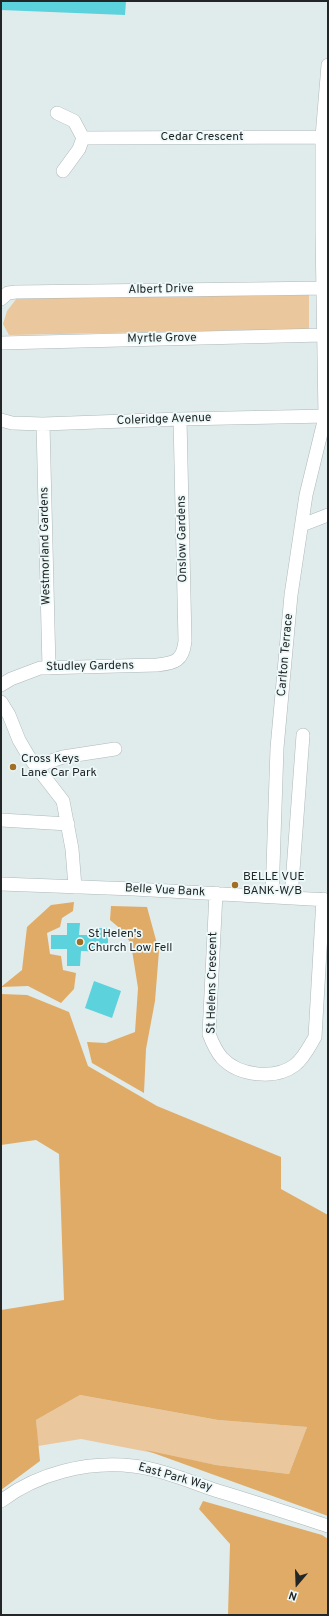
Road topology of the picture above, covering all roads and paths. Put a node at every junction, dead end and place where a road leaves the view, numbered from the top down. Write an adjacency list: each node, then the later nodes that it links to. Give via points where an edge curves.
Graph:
1 (328, 65): 3 (street, Carlton Terrace)
2 (57, 113): 4 (street, via 74,120)
3 (322, 137): 4 (street, Cedar Crescent); 6 (street, Carlton Terrace)
4 (83, 138): 5 (street, via 79,149)
5 (63, 171)
6 (325, 288): 7 (street, Albert Drive, via 16,292 8,293); 8 (street, Carlton Terrace)
7 (1, 299)
8 (323, 335): 9 (street, Myrtle Grove); 10 (street, Carlton Terrace)
9 (1, 343)
10 (326, 417): 11 (street, Coleridge Avenue); 15 (street, Carlton Terrace, via 306,495)
11 (180, 419): 13 (street, Coleridge Avenue); 16 (street, Onslow Gardens, via 185,641)
12 (1, 420): 13 (street, Coleridge Avenue)
13 (43, 424): 17 (street, Westmorland Gardens)
14 (328, 515): 15 (street)
15 (302, 525): 28 (street, Carlton Terrace, via 290,595 278,748)
16 (180, 658): 17 (street, Studley Gardens, via 174,662 157,665)
17 (49, 668): 18 (street, Studley Gardens, via 31,671)
18 (1, 685)
19 (1, 702): 22 (street, via 23,747)
20 (303, 735): 29 (street)
21 (115, 748): 22 (street, via 64,757)
22 (36, 766): 24 (street, via 63,801)
23 (1, 820): 24 (street)
24 (68, 824): 26 (street)
25 (1, 884): 26 (street, Belle Vue Bank)
26 (75, 887): 27 (street, Belle Vue Bank)
27 (216, 893): 28 (street, Belle Vue Bank); 30 (street, St Helens Crescent, via 209,1034 222,1058 235,1069 269,1074 281,1072 295,1065 315,1037)
28 (272, 897): 29 (street, Belle Vue Bank)
29 (292, 898): 30 (street, Belle Vue Bank)
30 (326, 899)
31 (1, 1500): 32 (street, East Park Way, via 28,1483 54,1473 111,1465 134,1466)
32 (328, 1526)

